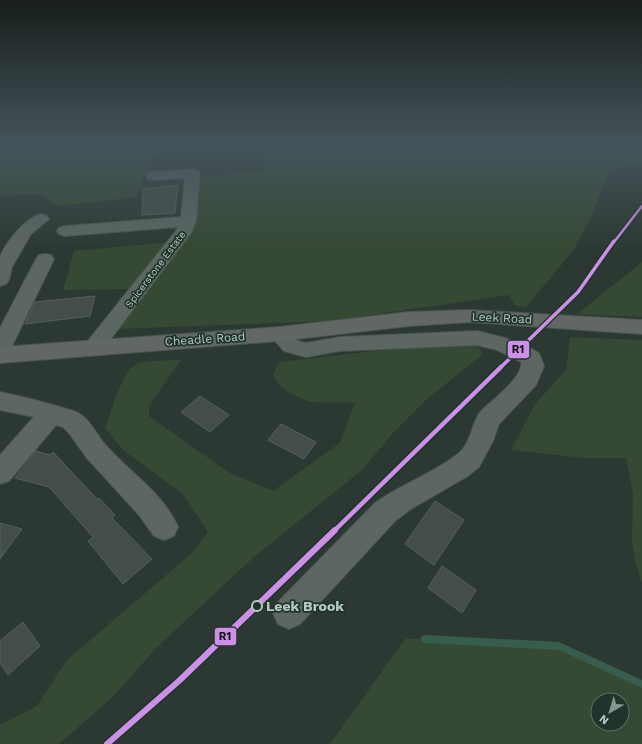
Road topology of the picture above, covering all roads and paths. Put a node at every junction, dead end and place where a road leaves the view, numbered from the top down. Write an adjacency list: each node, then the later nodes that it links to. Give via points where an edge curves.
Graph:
1 (192, 180): 3 (street, Spicerstone Estate)
2 (41, 219): 6 (street, via 25,231 4,267)
3 (188, 221): 4 (street); 10 (street, Spicerstone Estate, via 183,233)
4 (65, 231)
5 (45, 259): 11 (street)
6 (0, 280)
7 (409, 319): 8 (highway, Leek Road, via 470,316); 9 (highway, Cheadle Road)
8 (642, 327)
9 (279, 334): 10 (highway, Cheadle Road); 17 (street, via 291,346 306,350 340,344 476,338 493,340 531,358 534,366 528,379 489,418 481,442 470,459 385,512)
10 (94, 347): 12 (highway, Cheadle Road)
11 (0, 348)
12 (0, 355)
13 (0, 401): 14 (street)
14 (50, 414): 15 (street); 16 (street, via 71,420 78,426 95,450 149,506)
15 (0, 474)
16 (164, 527)
17 (289, 613)

